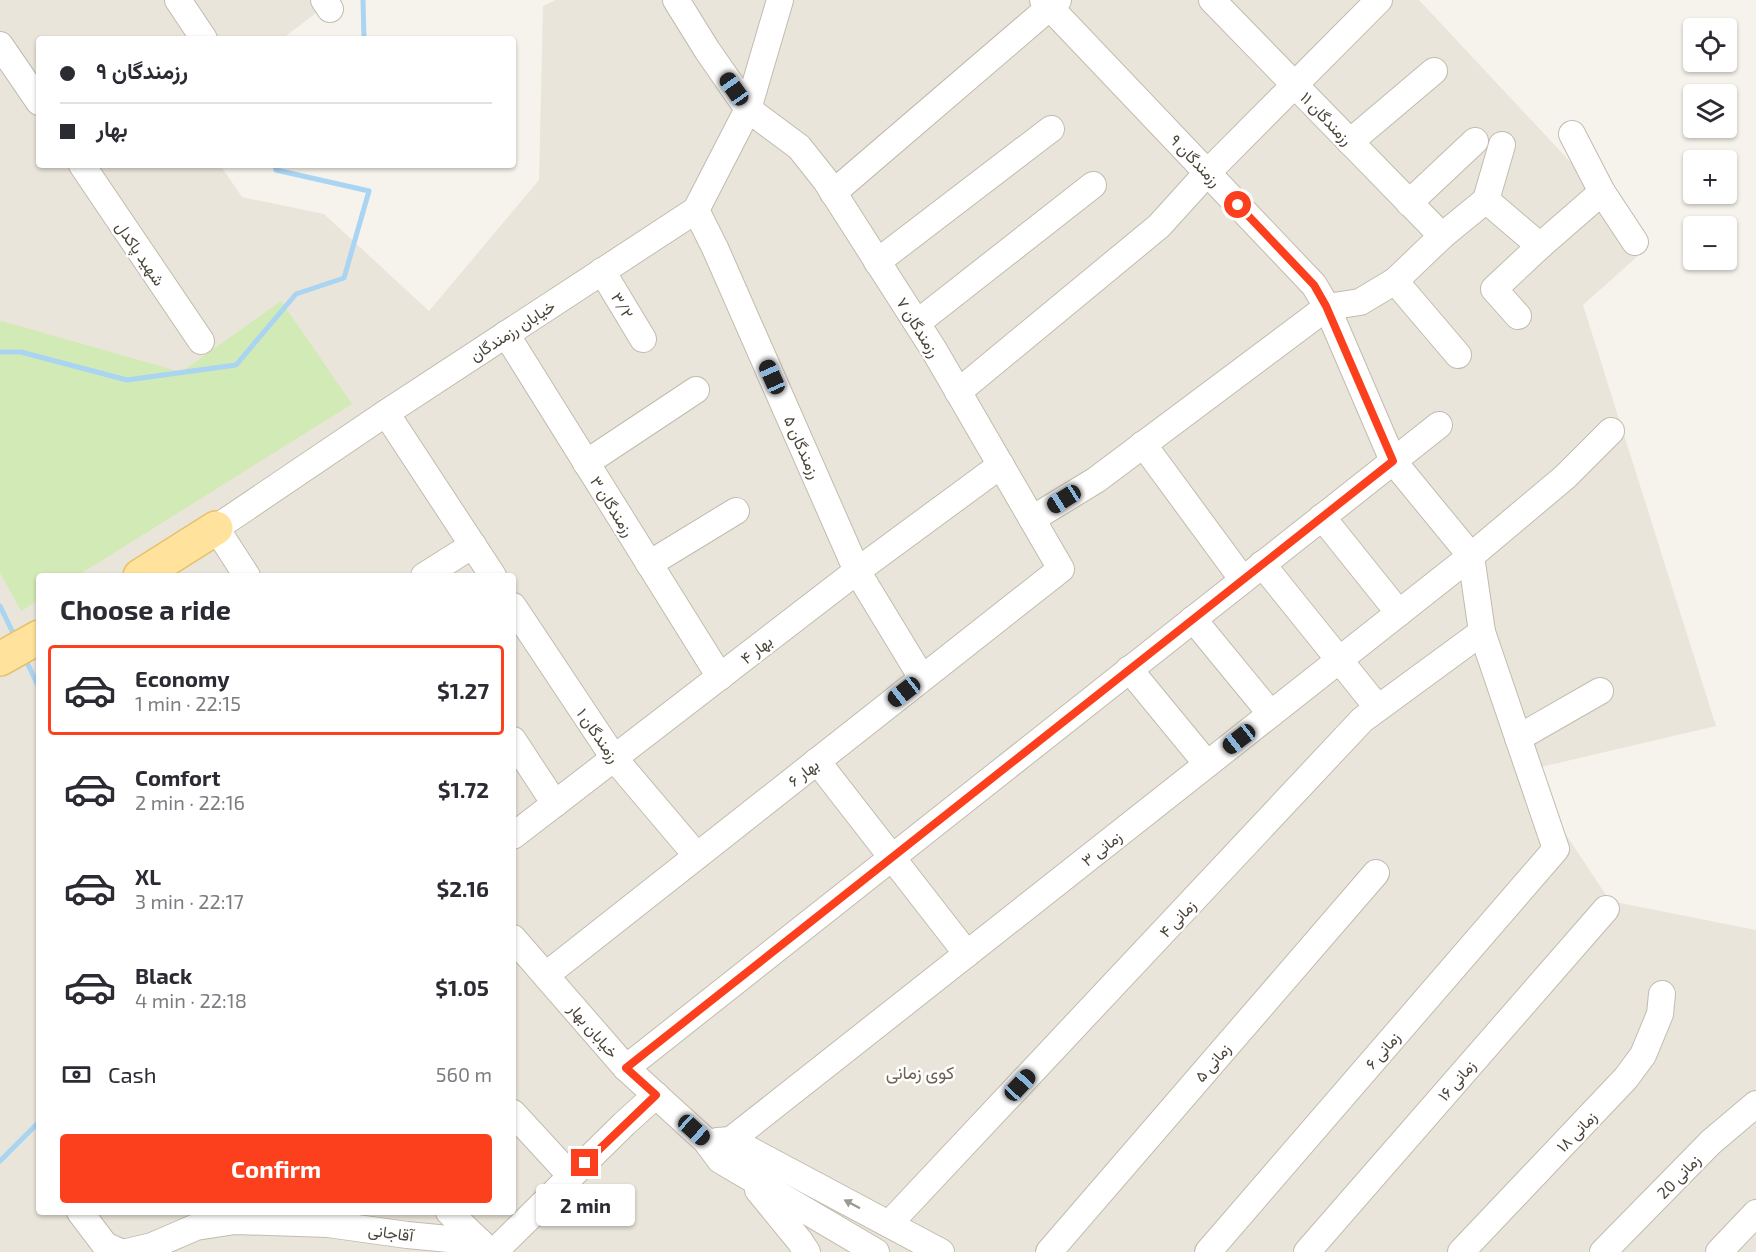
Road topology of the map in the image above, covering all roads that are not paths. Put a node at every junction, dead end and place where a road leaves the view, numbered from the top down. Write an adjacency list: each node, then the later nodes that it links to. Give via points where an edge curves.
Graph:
1 (178, 0): 7 (street)
2 (676, 0): 12 (street, رزمندگان ۷)
3 (780, 0): 12 (street, خیابان رزمندگان)
4 (1212, 0): 10 (street, رزمندگان ۱۱)
5 (1379, 0): 10 (street)
6 (1050, 3): 19 (street, رزمندگان ۹); 22 (street)
7 (202, 36)
8 (0, 45): 11 (street)
9 (1434, 71): 16 (street)
10 (1295, 85): 16 (street, رزمندگان ۱۱); 19 (street)
11 (36, 98)
12 (748, 109): 22 (street, رزمندگان ۷, via 799,147); 25 (street, خیابان رزمندگان)
13 (1051, 129): 29 (street)
14 (1572, 135): 21 (street)
15 (1475, 141): 24 (street)
16 (1350, 142): 24 (street, رزمندگان ۱۱)
17 (1502, 145): 23 (street)
18 (84, 168): 37 (street, شهید پاکدل)
19 (1207, 173): 32 (street, رزمندگان ۹, via 1314,285); 40 (street, via 1159,226)
20 (1093, 184): 34 (street)
21 (1602, 192): 27 (street); 28 (street)
22 (833, 193): 29 (street, رزمندگان ۷)
23 (1486, 200): 26 (street); 28 (street)
24 (1409, 203): 26 (street, رزمندگان ۱۱)
25 (696, 210): 30 (street, خیابان رزمندگان); 56 (street, رزمندگان ۵)
26 (1442, 236): 31 (street)
27 (1635, 242)
28 (1540, 246): 33 (street, via 1494,289)
29 (878, 262): 34 (street, رزمندگان ۷)
30 (602, 271): 35 (street, خیابان رزمندگان); 36 (street, ۳/۲)
31 (1395, 281): 32 (street, via 1360,302); 38 (street)
32 (1326, 306): 44 (street); 45 (street, رزمندگان ۹)
33 (1518, 316)
34 (917, 323): 40 (street, رزمندگان ۷)
35 (506, 334): 41 (street, خیابان رزمندگان); 46 (street, رزمندگان ۳)
36 (643, 339)
37 (201, 340)
38 (1458, 355)
39 (696, 390): 46 (street)
40 (958, 392): 47 (street, رزمندگان ۷)
41 (386, 413): 51 (street, خیابان رزمندگان); 52 (street)
42 (1439, 425): 45 (street)
43 (1611, 431): 53 (street, زمانی ۳, via 1565,477)
44 (1143, 444): 50 (street, via 1096,480); 57 (street)
45 (1393, 461): 49 (street); 53 (street, رزمندگان ۹)
46 (586, 463): 54 (street, رزمندگان ۳)
47 (1001, 465): 50 (street, رزمندگان ۷); 56 (street, بهار ۴)
48 (736, 511): 54 (street)
49 (1322, 517): 57 (street); 63 (street)
50 (1032, 519): 55 (street, رزمندگان ۷)
51 (216, 528): 58 (main road, خیابان رزمندگان); 59 (street)
52 (473, 545): 60 (street); 61 (street)
53 (1471, 556): 63 (street, زمانی ۳); 65 (street)
54 (649, 564): 70 (street, رزمندگان ۳)
55 (1061, 569): 71 (street, بهار ۶)
56 (857, 571): 70 (street, بهار ۴); 71 (street, رزمندگان ۵)
57 (1252, 572): 64 (street); 68 (street)
58 (145, 573)
59 (245, 573)
60 (429, 573)
61 (491, 573)
62 (516, 611): 77 (street, رزمندگان ۱)
63 (1399, 613): 68 (street, زمانی ۳)
64 (1193, 619): 69 (street); 74 (street)
65 (1482, 632): 73 (street, زمانی ۴); 75 (street)
66 (36, 639): 67 (main road)
67 (0, 659)
68 (1340, 660): 73 (street); 74 (street, زمانی ۳)
69 (1129, 669): 79 (street); 83 (street)
70 (720, 677): 77 (street, بهار ۴)
71 (922, 678): 78 (street, بهار ۶)
72 (1600, 691): 75 (street)
73 (1378, 708): 100 (street, زمانی ۴, via 1362,720)
74 (1271, 714): 79 (street, زمانی ۳)
75 (1518, 738): 108 (street, زمانی ۶, via 1556,849)
76 (516, 745): 80 (street)
77 (614, 758): 80 (street, بهار ۴); 82 (street, رزمندگان ۱)
78 (817, 761): 82 (street, بهار ۶); 83 (street)
79 (1208, 764): 87 (street, زمانی ۳)
80 (555, 804): 81 (street, بهار ۴)
81 (516, 834)
82 (697, 856): 88 (street, بهار ۶)
83 (891, 858): 87 (street); 90 (street)
84 (1376, 873): 107 (street, زمانی ۵)
85 (1606, 909): 109 (street, زمانی ۱۶)
86 (516, 941): 88 (street, خیابان بهار)
87 (967, 954): 94 (street, زمانی ۳)
88 (546, 975): 90 (street, خیابان بهار)
89 (1662, 994): 110 (street, زمانی ۱۸, via 1660,1014 1643,1055 1626,1078)
90 (626, 1068): 91 (street, خیابان بهار)
91 (656, 1095): 94 (street, خیابان بهار); 96 (street)
92 (1756, 1104): 111 (street, زمانی 20, via 1711,1142)
93 (516, 1116): 96 (street)
94 (719, 1141): 95 (street, خیابان بهار, via 720,1160); 100 (street, خیابان بهار, one-way to 94)
95 (744, 1174): 104 (street); 105 (street, خیابان بهار)
96 (572, 1176): 101 (street)
97 (1756, 1213): 112 (street)
98 (82, 1215): 102 (street, via 105,1245)
99 (452, 1215): 101 (street)
100 (889, 1224): 106 (street, خیابان بهار)
101 (488, 1249): 103 (street, آقاجانی, via 328,1224 235,1221 196,1227)
102 (120, 1252)
103 (127, 1252)
104 (807, 1252)
105 (876, 1252)
106 (941, 1252)
107 (1049, 1252)
108 (1208, 1252)
109 (1307, 1252)
110 (1461, 1252)
111 (1603, 1252)
112 (1719, 1252)

